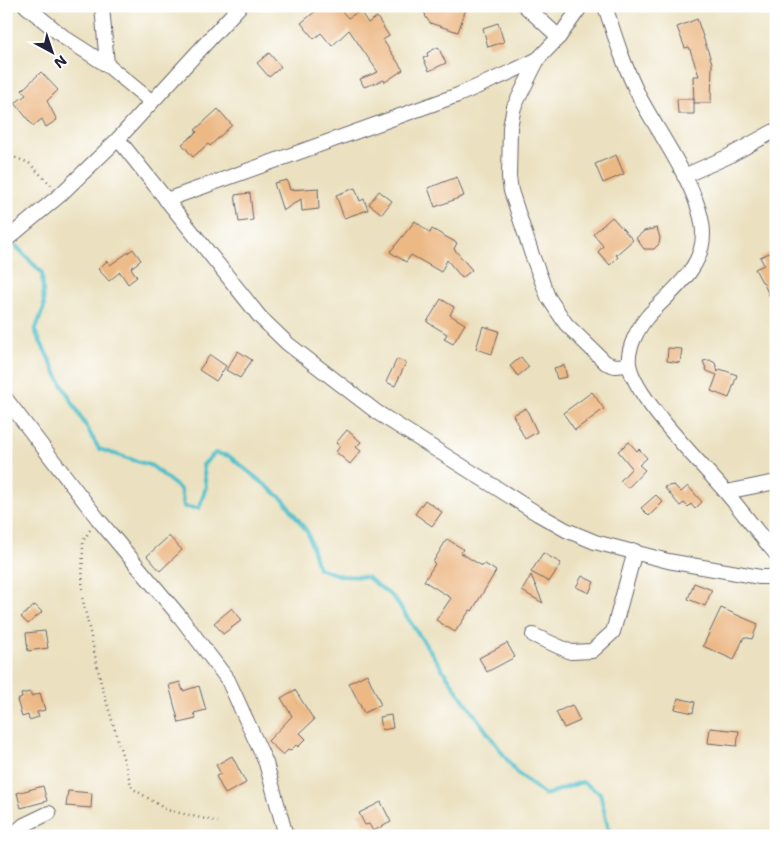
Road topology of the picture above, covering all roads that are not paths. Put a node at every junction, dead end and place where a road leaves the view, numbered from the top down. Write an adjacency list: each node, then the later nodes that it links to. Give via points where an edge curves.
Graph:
1 (26, 6): 9 (street, via 65,38)
2 (102, 6): 9 (street)
3 (240, 6): 10 (street)
4 (525, 6): 7 (street)
5 (581, 6): 7 (street)
6 (605, 6): 13 (street, via 628,72)
7 (559, 37): 8 (street)
8 (538, 59): 14 (street, via 458,94); 16 (street, via 514,107 510,127 511,191 548,297 558,314 606,363)
9 (107, 65): 10 (street)
10 (152, 102): 12 (street)
11 (776, 130): 13 (street, via 728,157)
12 (118, 139): 14 (street); 15 (street, via 60,195)
13 (684, 176): 16 (street, via 702,222 698,259 688,275 638,330 628,355)
14 (166, 200): 20 (street, via 260,317 327,375 378,413 566,530 595,542)
15 (6, 240)
16 (629, 365): 19 (street, via 649,403)
17 (6, 399): 26 (street, via 228,680 266,762)
18 (776, 482): 19 (street)
19 (726, 492): 21 (street)
20 (635, 551): 22 (street, via 742,574); 23 (street, via 613,632 592,651 571,652)
21 (776, 554)
22 (776, 577)
23 (533, 635)
24 (50, 813): 25 (street, via 24,825)
25 (12, 836)
26 (286, 836)

